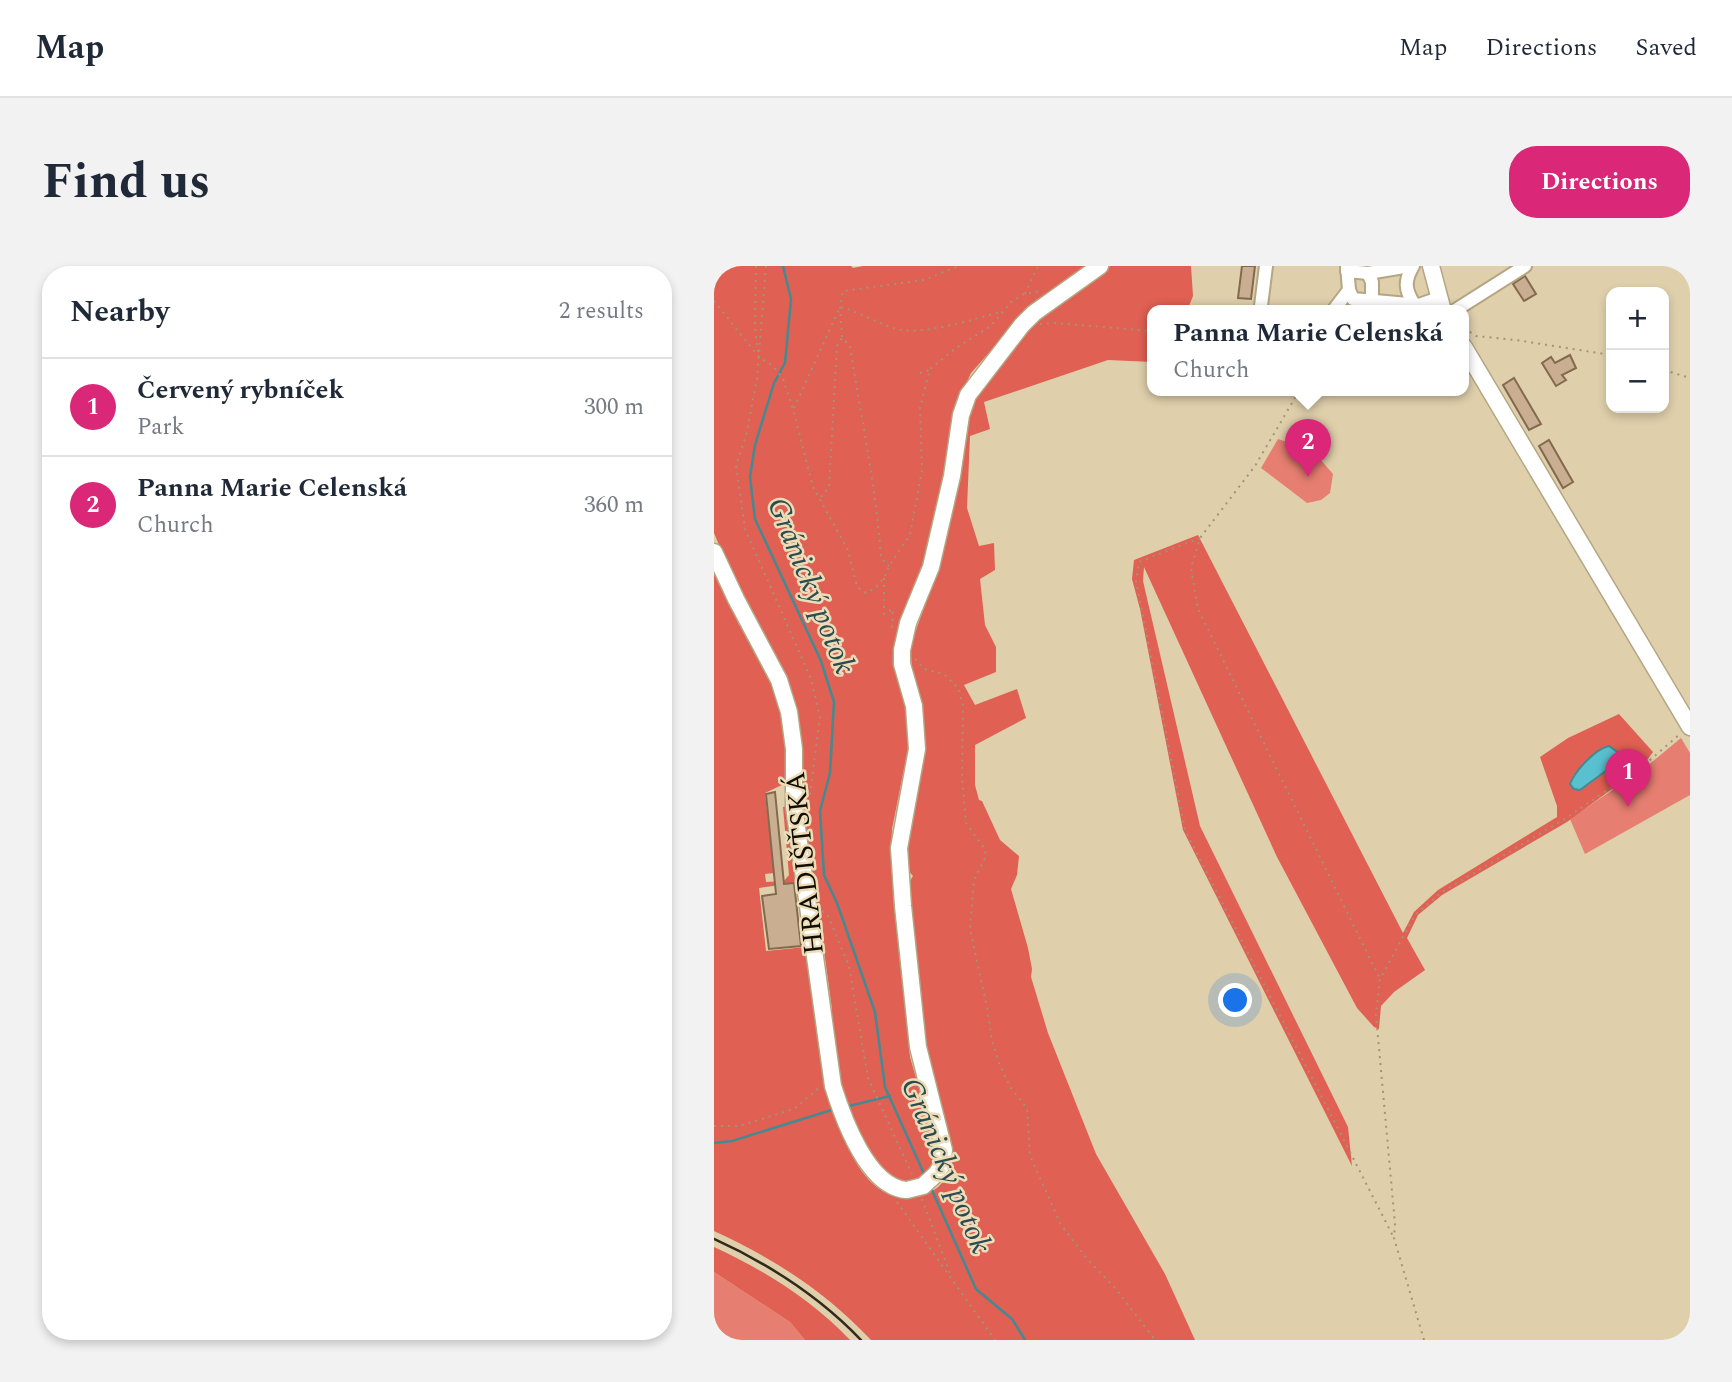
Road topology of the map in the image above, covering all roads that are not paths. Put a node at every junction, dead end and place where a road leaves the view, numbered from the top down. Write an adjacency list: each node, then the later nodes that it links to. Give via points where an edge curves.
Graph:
1 (1100, 266): 16 (street, HRADIŠŤSKÁ, bridge, via 1022,325 963,405 933,556 905,634 902,664 914,706 917,749 899,848 918,1047 944,1157 923,1186 909,1190 880,1179 849,1127 831,1078 794,806 789,712 779,680)
2 (1266, 266): 12 (street)
3 (1411, 266): 7 (street); 10 (street, via 1406,291)
4 (1431, 266): 11 (street)
5 (1525, 266): 14 (street)
6 (1347, 268): 7 (street); 8 (street)
7 (1368, 273): 9 (street)
8 (1349, 290): 9 (street, via 1353,299); 13 (street)
9 (1372, 300): 10 (street)
10 (1414, 304): 11 (street)
11 (1441, 304)
12 (1261, 305)
13 (1338, 305)
14 (1463, 305)
15 (1469, 355): 17 (street)
16 (714, 552)
17 (1690, 727)

